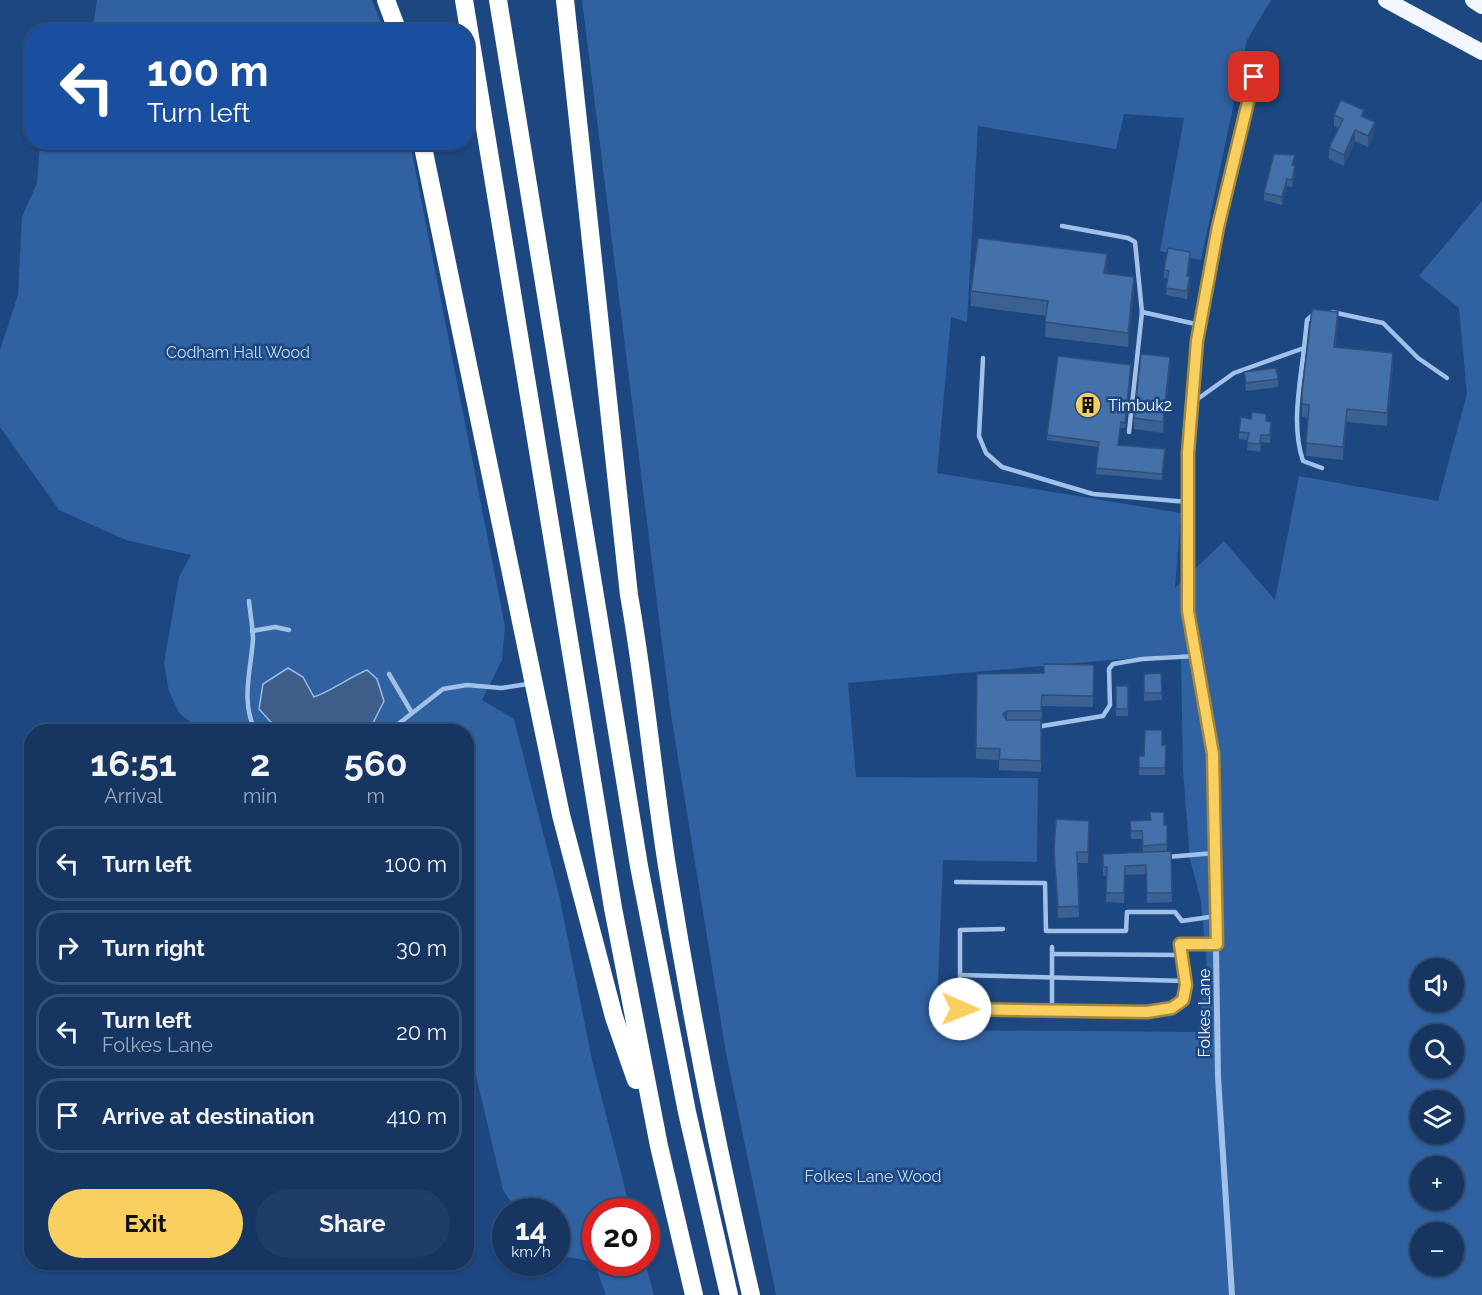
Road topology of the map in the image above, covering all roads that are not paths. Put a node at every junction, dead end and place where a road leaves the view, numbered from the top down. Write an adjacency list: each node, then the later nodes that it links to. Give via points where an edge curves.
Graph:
1 (386, 0): 8 (highway)
2 (464, 0): 9 (highway)
3 (498, 0): 49 (highway, via 639,866 684,1101)
4 (565, 0): 50 (highway, via 629,595 667,865 709,1100)
5 (1386, 0): 10 (highway)
6 (1473, 0): 7 (highway)
7 (1482, 6)
8 (395, 24)
9 (468, 24)
10 (1482, 52)
11 (1259, 56): 16 (street, Folkes Lane, via 1218,227)
12 (474, 62): 47 (highway, via 596,814)
13 (424, 150): 29 (highway)
14 (1062, 226): 15 (lane, via 1135,242)
15 (1142, 312): 16 (lane); 21 (lane)
16 (1200, 325): 20 (street, Folkes Lane)
17 (1304, 348): 19 (lane, via 1307,320 1317,312 1332,312 1383,323 1418,358); 20 (lane, via 1234,373); 22 (lane, via 1296,424 1299,448 1303,461)
18 (983, 358): 23 (lane, via 979,436 995,463 1093,494)
19 (1447, 378)
20 (1192, 403): 23 (street, Folkes Lane)
21 (1129, 432)
22 (1322, 468)
23 (1188, 502): 27 (street, Folkes Lane, via 1188,611)
24 (249, 601): 26 (lane)
25 (289, 630): 26 (lane, via 276,627)
26 (252, 631): 31 (lane, via 247,682)
27 (1196, 656): 33 (lane, via 1113,664 1109,669 1110,705 1103,716); 34 (street, Folkes Lane, via 1213,754)
28 (389, 674): 30 (lane)
29 (534, 683): 30 (lane, via 443,689); 47 (highway, via 561,815 602,973)
30 (412, 713): 32 (lane)
31 (252, 724)
32 (398, 724)
33 (1026, 727)
34 (1215, 853): 35 (lane); 37 (street, Folkes Lane)
35 (1155, 858)
36 (956, 882): 37 (lane, via 1045,883 1046,931 1126,931 1127,912 1175,912 1182,921)
37 (1216, 916): 39 (street, Folkes Lane)
38 (1003, 929): 43 (lane, via 960,930)
39 (1217, 944): 42 (lane, via 1180,944); 51 (street, Folkes Lane, via 1218,1077)
40 (1052, 947): 41 (lane)
41 (1052, 954): 42 (lane); 44 (lane)
42 (1182, 955): 45 (lane)
43 (960, 975): 44 (lane); 46 (lane, via 960,1009)
44 (1052, 977): 45 (lane); 46 (lane)
45 (1186, 981): 46 (lane, via 1183,1000 1172,1008 1147,1012)
46 (1052, 1010)
47 (659, 1146): 48 (highway)
48 (694, 1295)
49 (729, 1295)
50 (751, 1295)
51 (1232, 1295)

